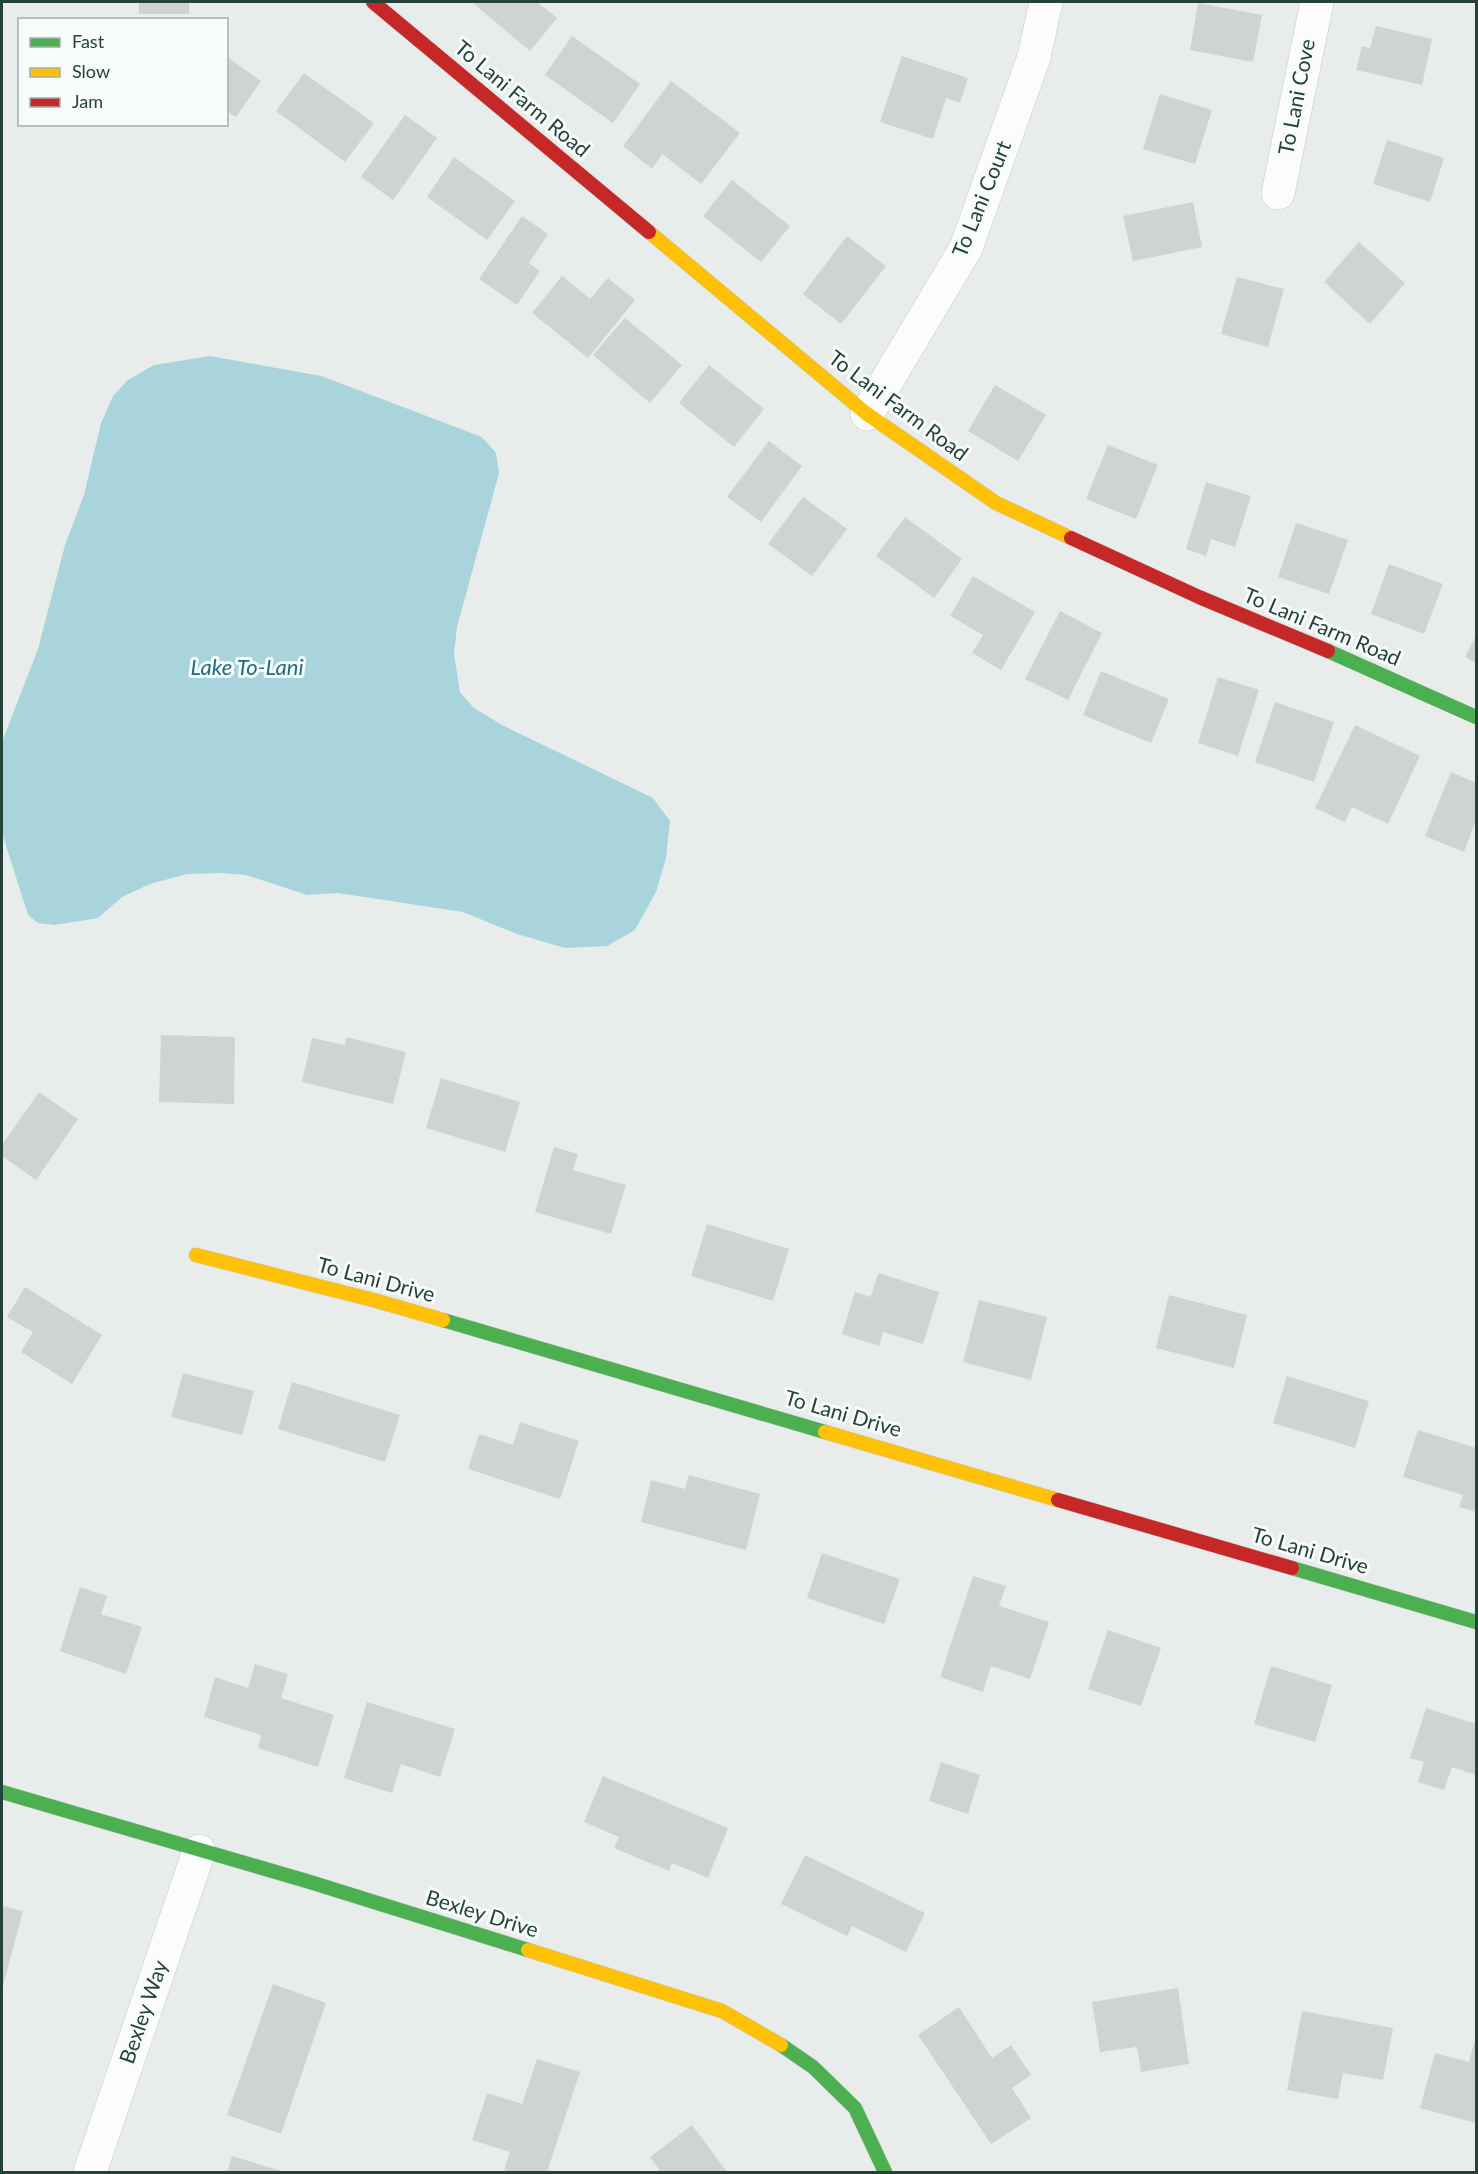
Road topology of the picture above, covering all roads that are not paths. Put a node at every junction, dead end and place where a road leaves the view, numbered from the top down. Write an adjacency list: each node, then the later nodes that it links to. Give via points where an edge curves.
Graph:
1 (373, 2): 5 (street, To Lani Farm Road)
2 (1046, 2): 5 (street, To Lani Court, via 1034,57 966,248)
3 (1317, 2): 4 (street, To Lani Cove)
4 (1278, 194)
5 (867, 414): 6 (street, To Lani Farm Road, via 996,503 1199,597)
6 (1476, 717)
7 (196, 1255): 8 (street, To Lani Drive, via 377,1301)
8 (1476, 1622)
9 (2, 1792): 10 (street, Bexley Drive)
10 (199, 1851): 11 (street, Bexley Way); 12 (street, Bexley Drive, via 722,2011 813,2067 855,2108)
11 (90, 2172)
12 (885, 2172)

